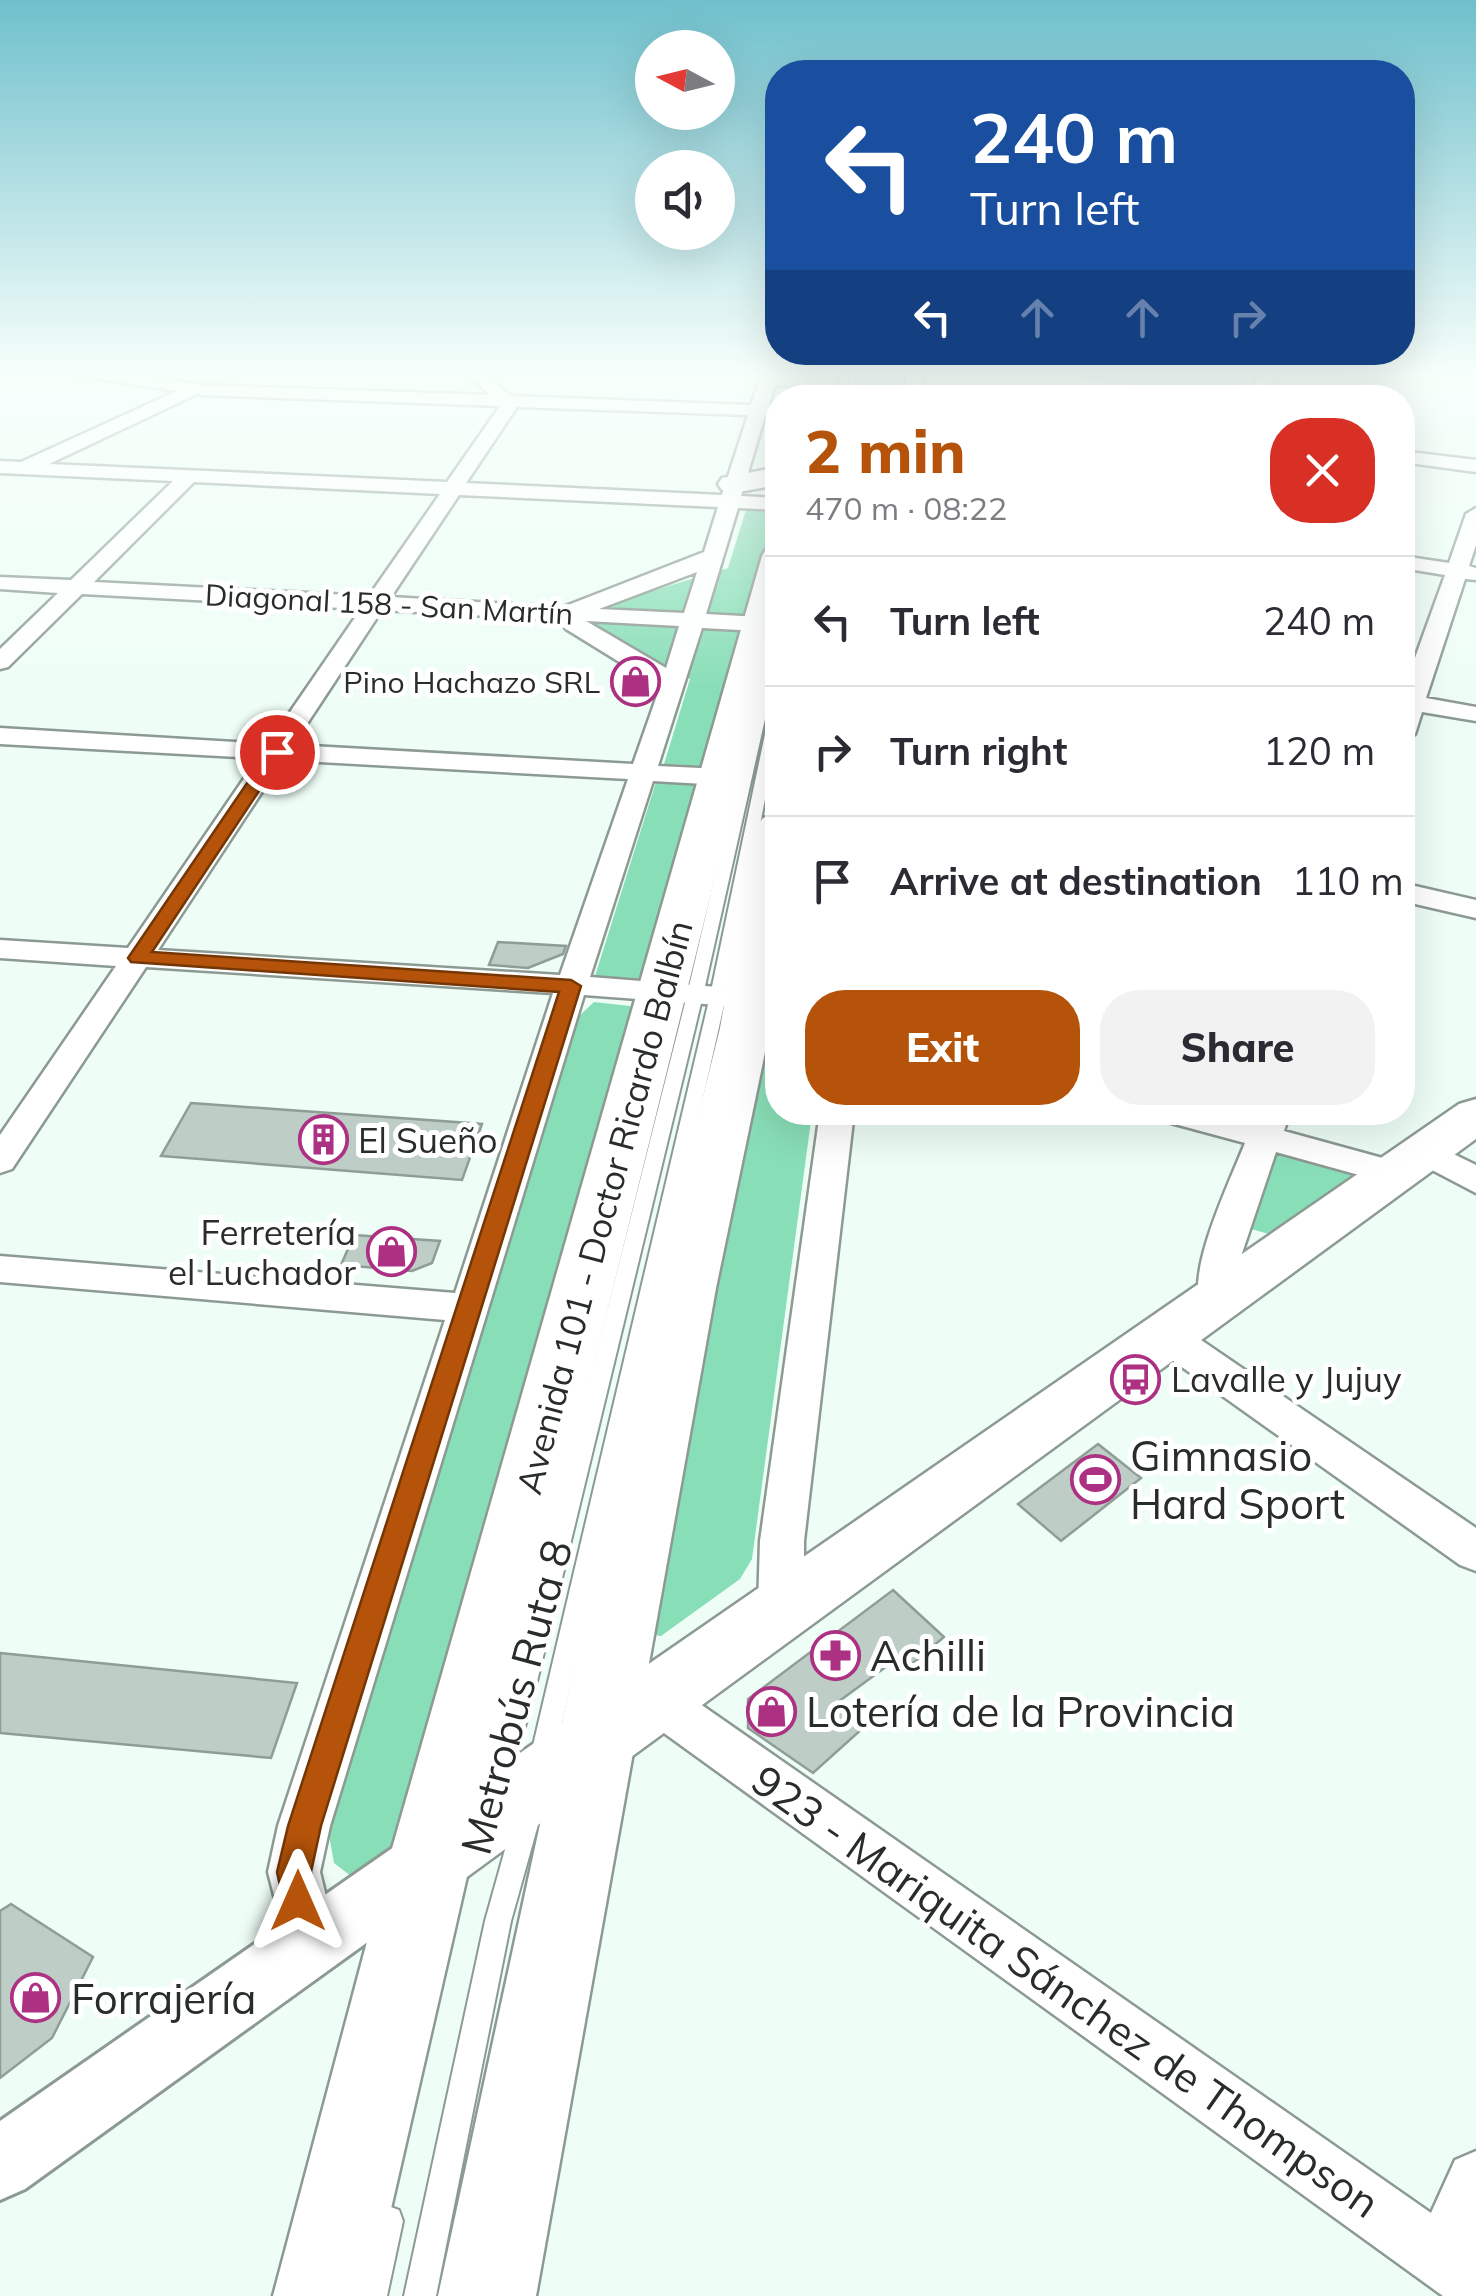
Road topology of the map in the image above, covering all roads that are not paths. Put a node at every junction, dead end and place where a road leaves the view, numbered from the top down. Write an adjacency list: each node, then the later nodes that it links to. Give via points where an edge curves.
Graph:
1 (160, 477): 4 (street)
2 (460, 477): 6 (street)
3 (736, 477): 7 (street)
4 (186, 478): 6 (street); 14 (street)
5 (765, 481): 7 (main road)
6 (452, 490): 7 (street); 15 (street)
7 (730, 493): 8 (street); 10 (street)
8 (765, 501)
9 (1476, 514): 12 (street)
10 (713, 555): 16 (street); 17 (street)
11 (1415, 564): 12 (street)
12 (1466, 572): 23 (street)
13 (0, 583): 14 (street, Diagonal 158 - San Martín)
14 (76, 587): 15 (street, Diagonal 158 - San Martín); 20 (street)
15 (377, 603): 16 (street, Diagonal 158 - San Martín); 27 (street)
16 (566, 613): 17 (street, Diagonal 158 - San Martín); 22 (street)
17 (692, 620): 18 (street, Diagonal 158 - San Martín); 22 (street)
18 (765, 626)
19 (765, 648): 30 (main road, Avenida 101 - Doctor Ricardo Balbín)
20 (0, 662)
21 (765, 677): 37 (lane)
22 (672, 686): 29 (street)
23 (1415, 686)
24 (1415, 703): 25 (street)
25 (1476, 714)
26 (0, 736): 27 (street)
27 (277, 752): 29 (street); 35 (street)
28 (765, 768): 37 (lane)
29 (642, 772): 30 (street); 36 (street)
30 (721, 777): 37 (main road, Avenida 101 - Doctor Ricardo Balbín)
31 (765, 865): 37 (main road, Avenida 101 - Doctor Ricardo Balbín)
32 (1415, 895): 33 (street)
33 (1476, 908)
34 (0, 948): 35 (street)
35 (138, 958): 36 (street); 41 (street)
36 (571, 986): 37 (street); 46 (street)
37 (720, 998): 50 (main road, Avenida 101 - Doctor Ricardo Balbín); 50 (main road, Avenida 101 - Doctor Ricardo Balbín, via 686,1288 614,1644)
38 (1476, 1116): 42 (main road)
39 (835, 1125): 49 (street, via 782,1541)
40 (1269, 1125): 42 (street); 45 (street, via 1216,1274)
41 (0, 1161)
42 (1410, 1163): 43 (street); 45 (main road)
43 (1476, 1181)
44 (0, 1269): 46 (street)
45 (1216, 1298): 47 (main road)
46 (470, 1308): 51 (street, via 304,1826 294,1872)
47 (1165, 1335): 48 (street); 49 (main road)
48 (1476, 1552)
49 (780, 1607): 50 (main road)
50 (530, 1793): 51 (street); 55 (street, 923 - Mariquita Sánchez de Thompson); 56 (main road); 58 (lane, Metrobús Ruta 8); 59 (main road)
51 (310, 1942): 52 (street)
52 (0, 2164)
53 (1476, 2181): 55 (street)
54 (392, 2202): 57 (lane)
55 (1459, 2270)
56 (322, 2296)
57 (371, 2296)
58 (420, 2296)
59 (487, 2296)

